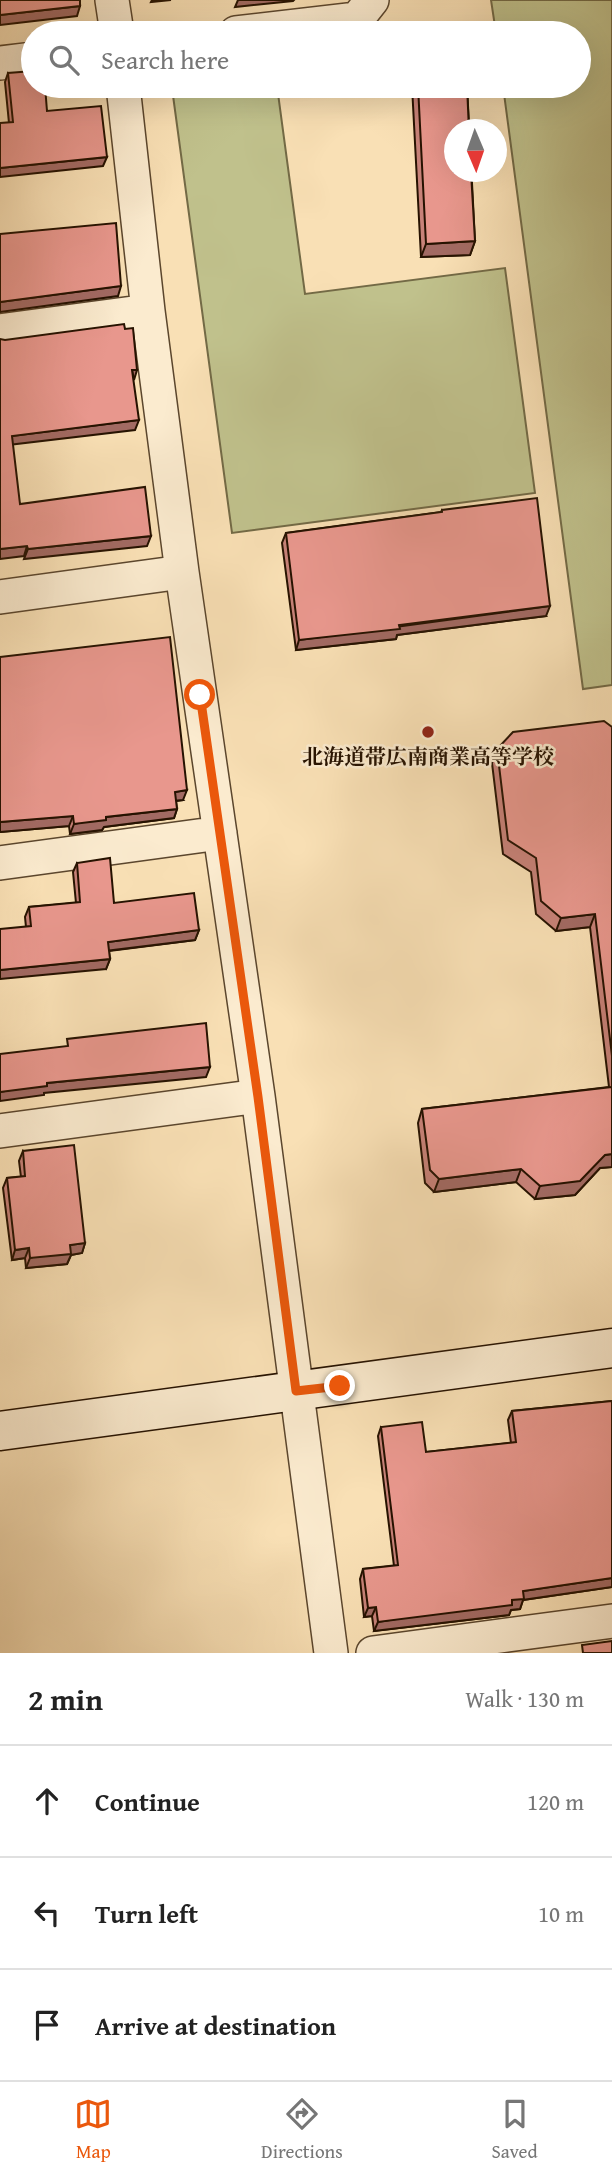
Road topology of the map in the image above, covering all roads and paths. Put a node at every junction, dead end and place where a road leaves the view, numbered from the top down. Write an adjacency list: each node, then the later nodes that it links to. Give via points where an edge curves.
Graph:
1 (113, 0): 3 (street)
2 (372, 0): 4 (street, via 357,19)
3 (116, 21)
4 (340, 21)
5 (21, 60): 6 (street)
6 (0, 63)
7 (125, 98): 8 (street)
8 (148, 311): 9 (street); 10 (street)
9 (0, 331)
10 (182, 572): 11 (street); 12 (street)
11 (0, 597)
12 (220, 833): 13 (street); 14 (street)
13 (0, 863)
14 (258, 1097): 15 (street); 17 (street)
15 (0, 1131)
16 (612, 1348): 17 (street)
17 (296, 1391): 18 (street); 20 (street)
18 (0, 1431)
19 (612, 1621): 21 (street)
20 (331, 1653)
21 (373, 1653)

